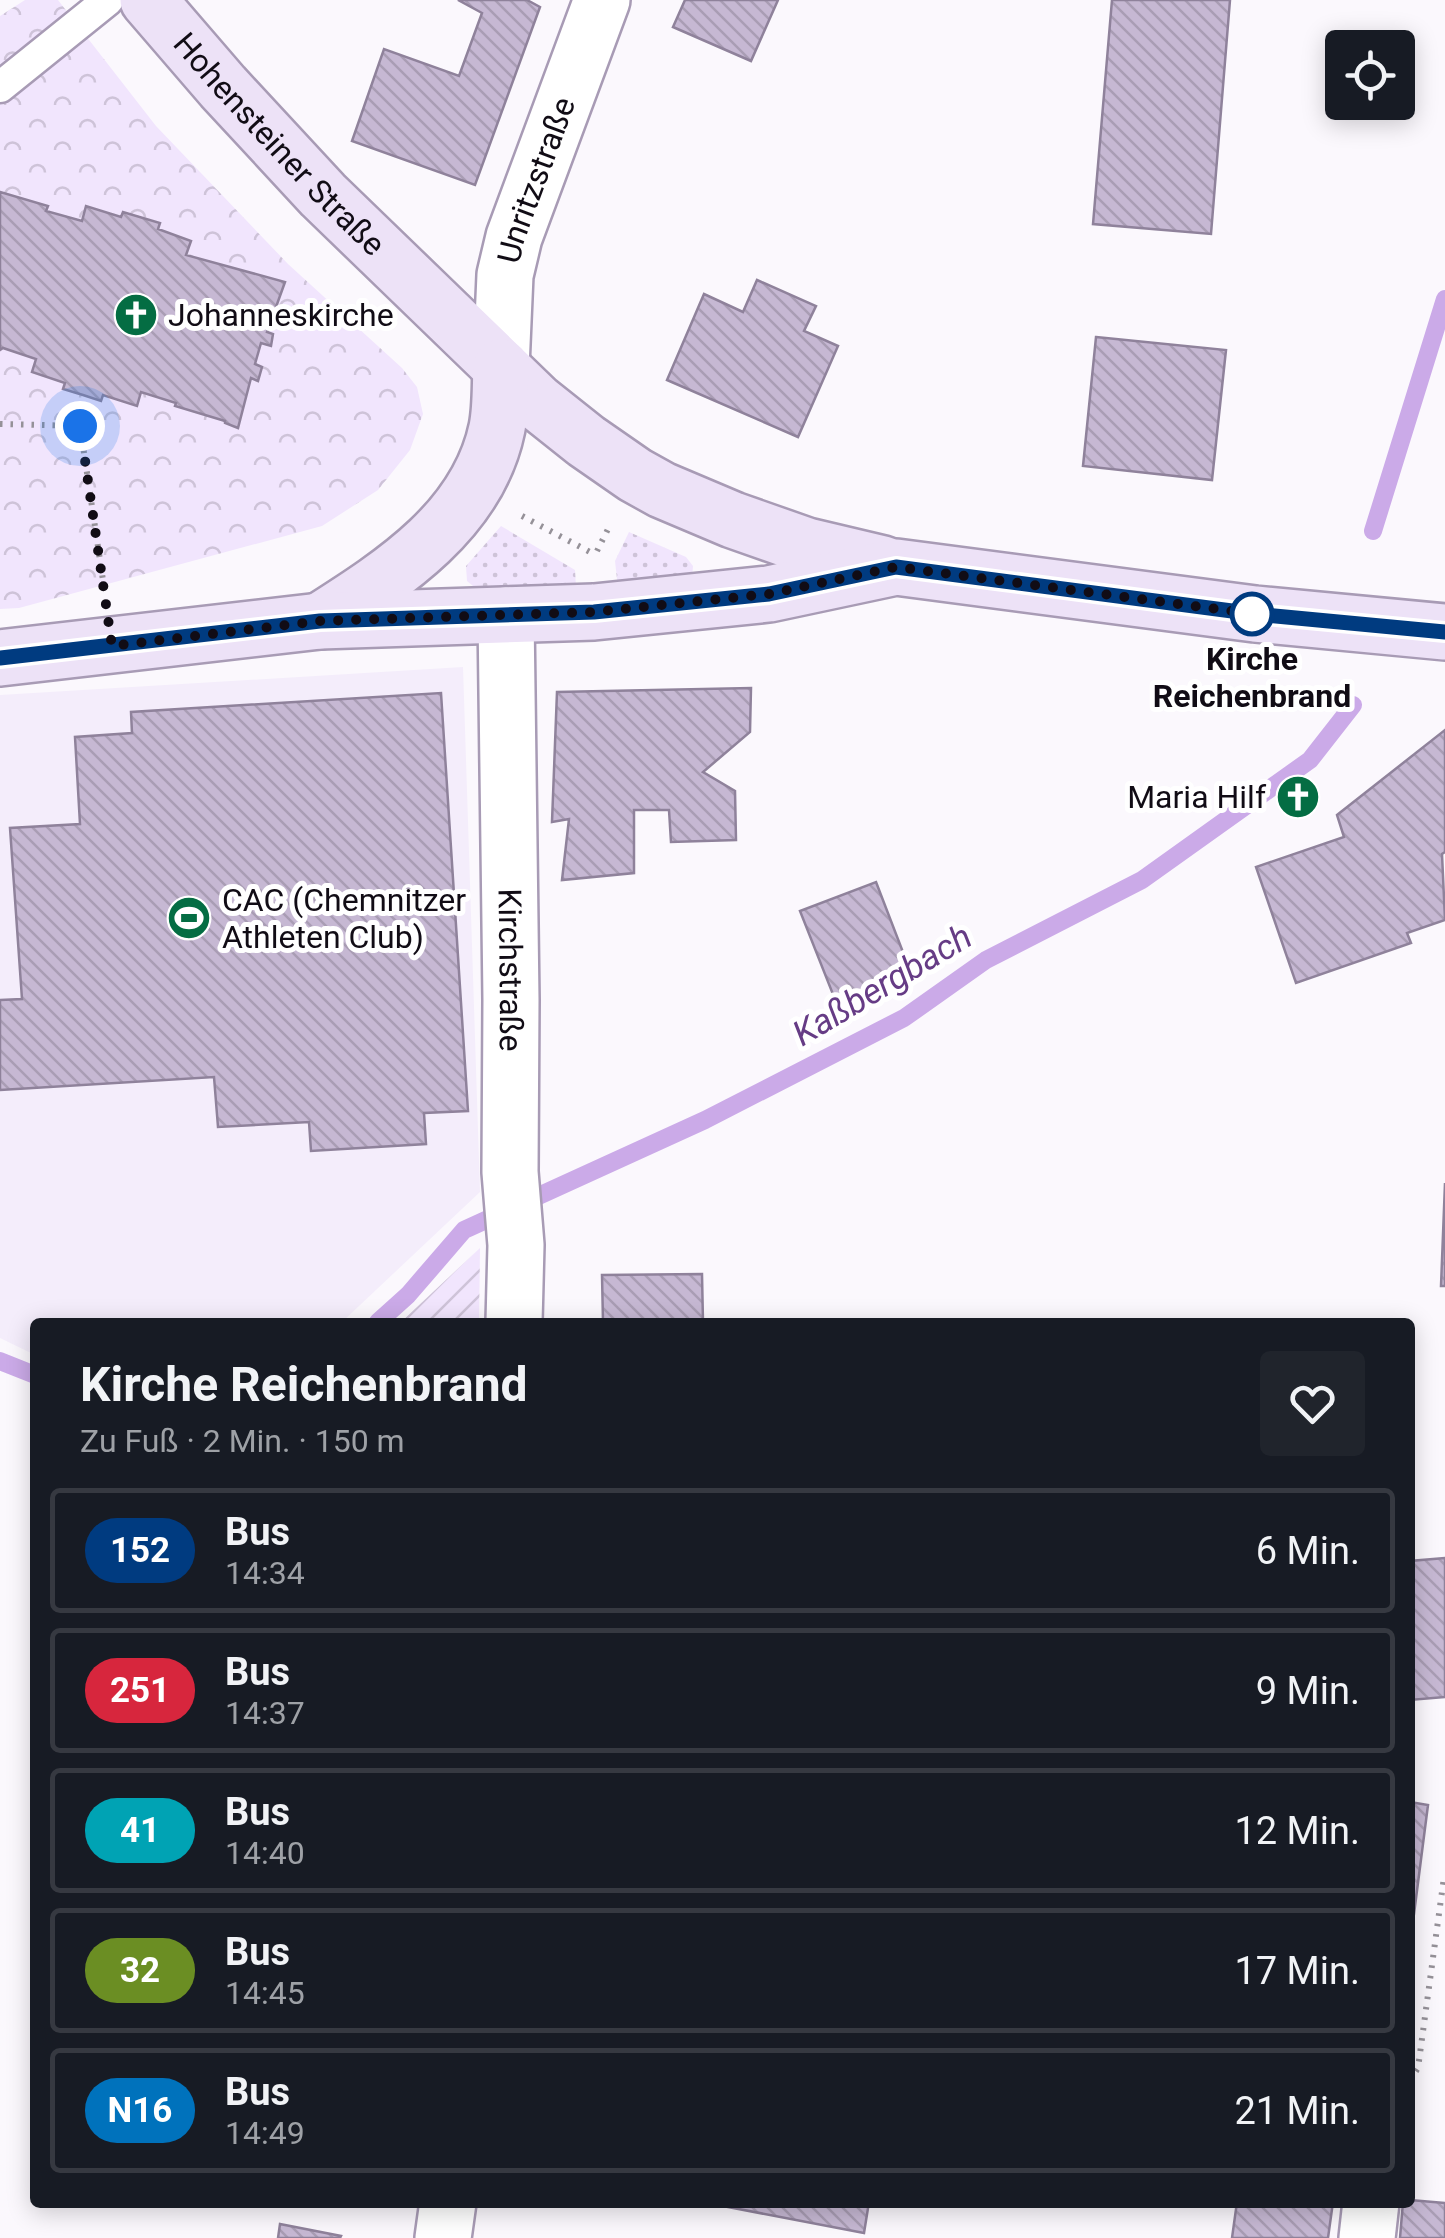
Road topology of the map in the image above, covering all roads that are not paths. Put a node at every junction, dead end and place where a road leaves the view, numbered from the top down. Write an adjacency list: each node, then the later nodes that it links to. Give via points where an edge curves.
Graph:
1 (108, 0): 4 (lane)
2 (148, 0): 5 (main road, Hohensteiner Straße, via 323,194)
3 (602, 0): 5 (street, Unritzstraße, via 514,237 505,275)
4 (0, 87)
5 (501, 367): 6 (main road, Hohensteiner Straße, via 549,412 662,490 807,546); 8 (main road, via 496,430 455,515 407,562)
6 (896, 567): 7 (main road, via 769,594); 9 (main road)
7 (506, 615): 8 (main road); 11 (street, Kirchstraße)
8 (320, 621): 10 (main road)
9 (1445, 632)
10 (0, 658)
11 (514, 1318)
12 (447, 2208): 14 (street)
13 (1370, 2208): 15 (street)
14 (443, 2238)
15 (1366, 2238)

